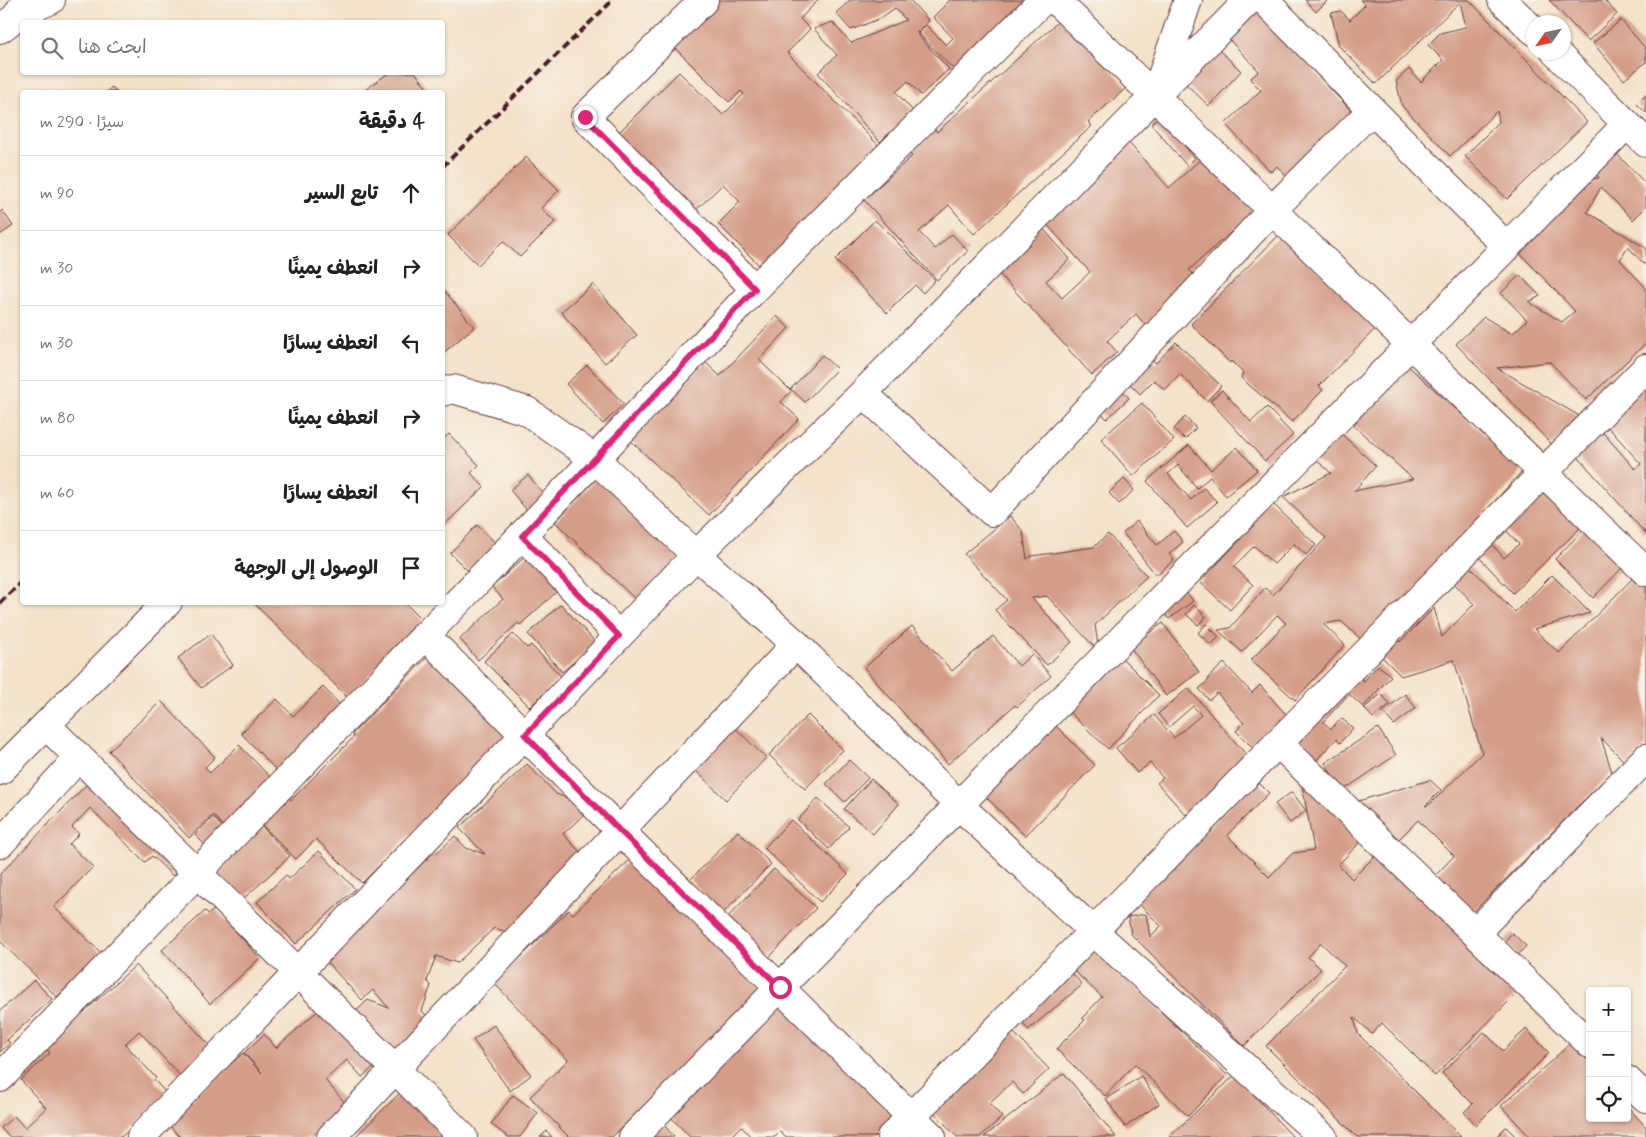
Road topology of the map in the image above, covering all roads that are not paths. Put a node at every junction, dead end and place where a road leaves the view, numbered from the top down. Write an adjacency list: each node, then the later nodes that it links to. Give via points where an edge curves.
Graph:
1 (51, 0): 8 (street)
2 (704, 0): 18 (street, via 585,117)
3 (1188, 0): 12 (street)
4 (1249, 0): 12 (street)
5 (1264, 0): 13 (street)
6 (1502, 0): 9 (street)
7 (1058, 2): 12 (street); 18 (street)
8 (15, 15): 10 (street)
9 (1526, 24)
10 (0, 51)
11 (1563, 60): 14 (street)
12 (1154, 96): 16 (street); 22 (street)
13 (1372, 110): 16 (street); 17 (street)
14 (1627, 124): 15 (street); 17 (street)
15 (1646, 143)
16 (1272, 210): 19 (street); 22 (street, via 992,512)
17 (1507, 247): 19 (street)
18 (755, 289): 23 (street)
19 (1411, 344): 24 (street); 38 (street)
20 (1646, 368): 24 (street)
21 (445, 391): 23 (street, via 453,389 527,411)
22 (863, 393): 26 (street)
23 (595, 459): 25 (street); 26 (street)
24 (1543, 473): 27 (street); 34 (street)
25 (522, 536): 29 (street); 30 (street)
26 (696, 555): 30 (street); 31 (street)
27 (1646, 572)
28 (165, 605): 32 (street)
29 (425, 635): 33 (street); 41 (street)
30 (619, 636): 33 (street)
31 (796, 644): 38 (street); 39 (street)
32 (46, 725): 35 (street); 37 (street)
33 (525, 735): 39 (street); 44 (street)
34 (1278, 743): 42 (street); 43 (street)
35 (79, 757): 40 (street); 41 (street)
36 (1646, 758): 43 (street)
37 (0, 772)
38 (959, 805): 42 (street); 45 (street)
39 (620, 831): 45 (street); 47 (street)
40 (0, 844)
41 (197, 873): 44 (street); 48 (street)
42 (1093, 931): 51 (street); 58 (street)
43 (1475, 933): 46 (street)
44 (298, 972): 47 (street); 52 (street)
45 (780, 987): 51 (street); 55 (street)
46 (1586, 1040)
47 (395, 1069): 53 (street); 54 (street)
48 (0, 1078)
49 (1631, 1084): 50 (street)
50 (1646, 1098)
51 (911, 1117): 56 (street); 57 (street)
52 (140, 1137)
53 (330, 1137)
54 (463, 1137)
55 (633, 1137)
56 (891, 1137)
57 (932, 1137)
58 (1323, 1137)

